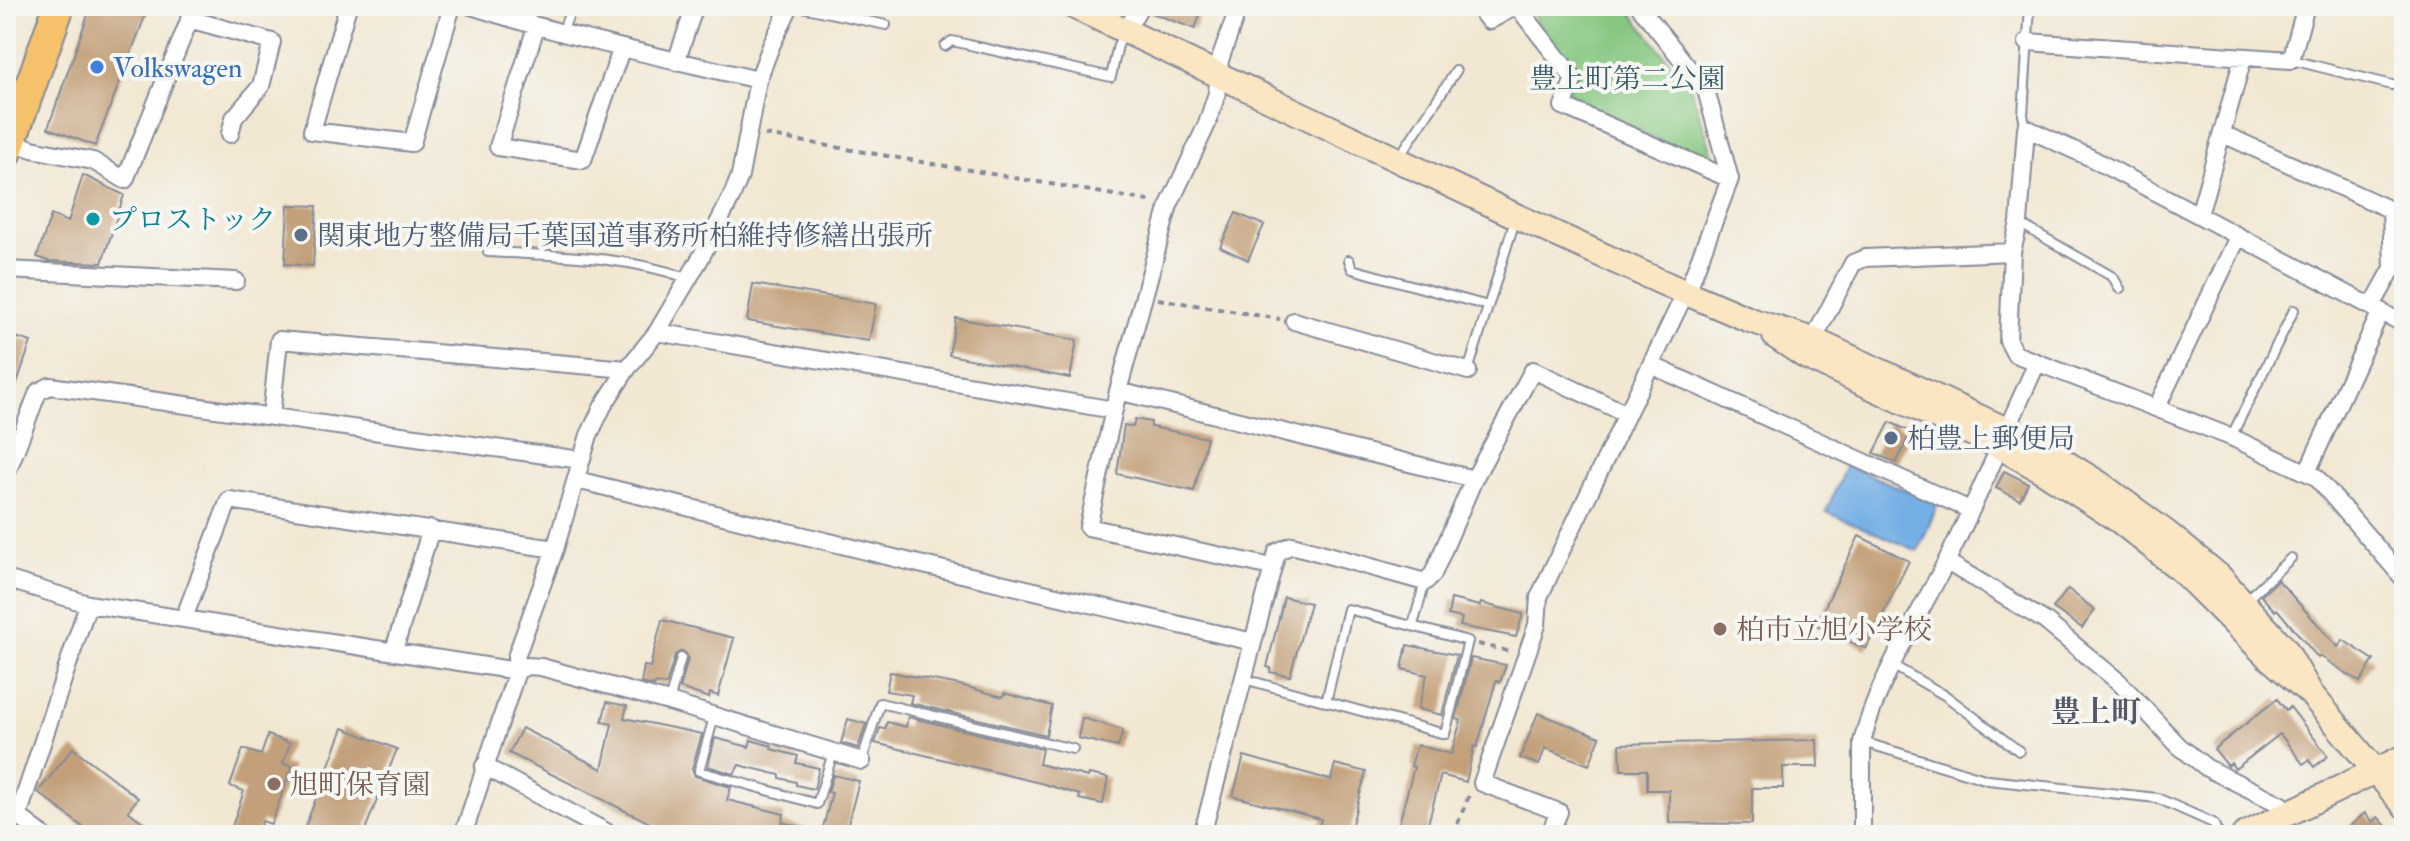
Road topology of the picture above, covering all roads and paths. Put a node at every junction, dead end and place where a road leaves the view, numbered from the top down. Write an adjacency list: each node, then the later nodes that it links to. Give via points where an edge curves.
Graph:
1 (59, 6): 36 (highway)
2 (348, 6): 3 (street, via 312,131 412,143)
3 (452, 6)
4 (471, 6): 19 (street)
5 (572, 6): 21 (lane)
6 (695, 6): 27 (street)
7 (790, 6): 30 (street)
8 (797, 6): 18 (lane)
9 (1073, 6): 20 (street)
10 (1140, 6): 20 (street)
11 (1239, 6): 29 (street)
12 (1477, 6): 16 (street, via 1489,21)
13 (1639, 6): 38 (street, via 1706,90)
14 (2030, 6): 22 (lane)
15 (2306, 6): 26 (street)
16 (1521, 8): 38 (street, via 1574,79 1563,106)
17 (192, 13): 34 (street, via 272,42 261,86 234,118); 36 (street, via 125,180 93,161)
18 (886, 25)
19 (536, 27): 21 (street); 24 (street, via 498,147 583,160)
20 (1126, 31): 23 (lane, via 1111,77 952,41); 29 (street)
21 (562, 34): 24 (street)
22 (2027, 42): 25 (street); 32 (lane)
23 (945, 46)
24 (621, 50): 27 (street)
25 (2243, 58): 26 (street); 35 (street)
26 (2291, 60): 31 (lane)
27 (676, 62): 30 (street)
28 (1456, 71): 37 (lane)
29 (1218, 74): 37 (street); 39 (street, via 1207,124)
30 (758, 80): 33 (street)
31 (2392, 85)
32 (2026, 128): 40 (street); 42 (street)
33 (749, 132): 39 (path); 48 (street, via 731,198)
34 (230, 134)
35 (2223, 134): 40 (street); 54 (street, via 2391,210 2393,268)
36 (8, 148)
37 (1397, 159): 41 (street)
38 (1730, 179): 51 (street)
39 (1169, 205): 52 (street)
40 (2199, 215): 43 (street)
41 (1516, 216): 51 (street); 53 (lane)
42 (2019, 223): 45 (street); 50 (lane, via 2113,277)
43 (2238, 237): 54 (street); 65 (street)
44 (488, 252): 48 (lane, via 614,260)
45 (2012, 252): 59 (street, via 1865,258 1853,263); 60 (street, via 2008,341 2015,354)
46 (1349, 260): 53 (lane, via 1352,269)
47 (6, 270): 49 (street)
48 (687, 278): 58 (street)
49 (236, 281)
50 (2120, 289)
51 (1685, 292): 59 (street); 61 (street)
52 (1144, 296): 56 (path); 64 (street)
53 (1488, 306): 63 (lane)
54 (2377, 309): 57 (street); 72 (street)
55 (2294, 310): 69 (lane)
56 (1294, 321): 63 (street)
57 (2404, 324)
58 (657, 332): 62 (street); 66 (street)
59 (1809, 348): 70 (street)
60 (2037, 363): 65 (street); 70 (street)
61 (1651, 365): 67 (street); 76 (street)
62 (627, 369): 68 (street, via 279,340); 71 (street, via 603,406)
63 (1468, 371)
64 (1118, 391): 66 (street); 74 (street)
65 (2157, 407): 69 (street)
66 (1114, 410): 81 (street, via 1088,527)
67 (1627, 414): 74 (street, via 1533,370); 92 (street, via 1539,597 1537,625)
68 (271, 417): 71 (street); 73 (street, via 50,386 38,392)
69 (2231, 437): 72 (street)
70 (2002, 438): 76 (street); 86 (street, via 2030,441 2130,505 2194,554)
71 (581, 460): 75 (street)
72 (2307, 472): 83 (street)
73 (6, 475)
74 (1474, 479): 84 (street)
75 (577, 480): 78 (street); 90 (street)
76 (1970, 510): 80 (street)
77 (431, 529): 78 (street); 87 (street, via 229,500); 91 (street)
78 (555, 549): 95 (street, via 516,657)
79 (2291, 558): 86 (lane)
80 (1947, 562): 94 (street); 110 (street, via 2045,621 2119,682 2207,768 2282,805)
81 (1272, 567): 84 (street, via 1277,552 1292,545); 90 (street)
82 (6, 579): 85 (street)
83 (2404, 579)
84 (1425, 582): 88 (lane)
85 (88, 604): 87 (street); 113 (street, via 18,816)
86 (2236, 609): 107 (street, via 2285,649 2311,694)
87 (184, 618): 91 (street)
88 (1413, 625): 89 (lane); 98 (lane, via 1348,609)
89 (1468, 641): 92 (path); 98 (lane, via 1445,734)
90 (1253, 642): 96 (street)
91 (394, 650): 95 (street)
92 (1526, 655): 108 (street)
93 (681, 658): 97 (lane)
94 (1892, 665): 100 (street); 102 (lane, via 1946,696)
95 (517, 671): 97 (street, via 541,667); 106 (street)
96 (1244, 679): 98 (lane); 116 (street)
97 (669, 702): 99 (street)
98 (1326, 702)
99 (714, 717): 103 (street); 103 (lane, via 699,771 817,804)
100 (1862, 742): 119 (street); 120 (lane, via 1988,780 2157,798 2213,823)
101 (1073, 749): 105 (lane, via 880,703)
102 (2019, 751)
103 (833, 753): 105 (street)
104 (2404, 757): 107 (street)
105 (862, 761)
106 (484, 766): 111 (street); 114 (street)
107 (2375, 770): 109 (street); 110 (street)
108 (1482, 783): 117 (path, via 1471,789); 118 (street, via 1559,812)
109 (2404, 805)
110 (2288, 813): 112 (street)
111 (590, 830): 115 (street)
112 (2249, 834)
113 (43, 835)
114 (463, 835)
115 (612, 835)
116 (1202, 835)
117 (1453, 835)
118 (1549, 835)
119 (1862, 835)
120 (2219, 835)

